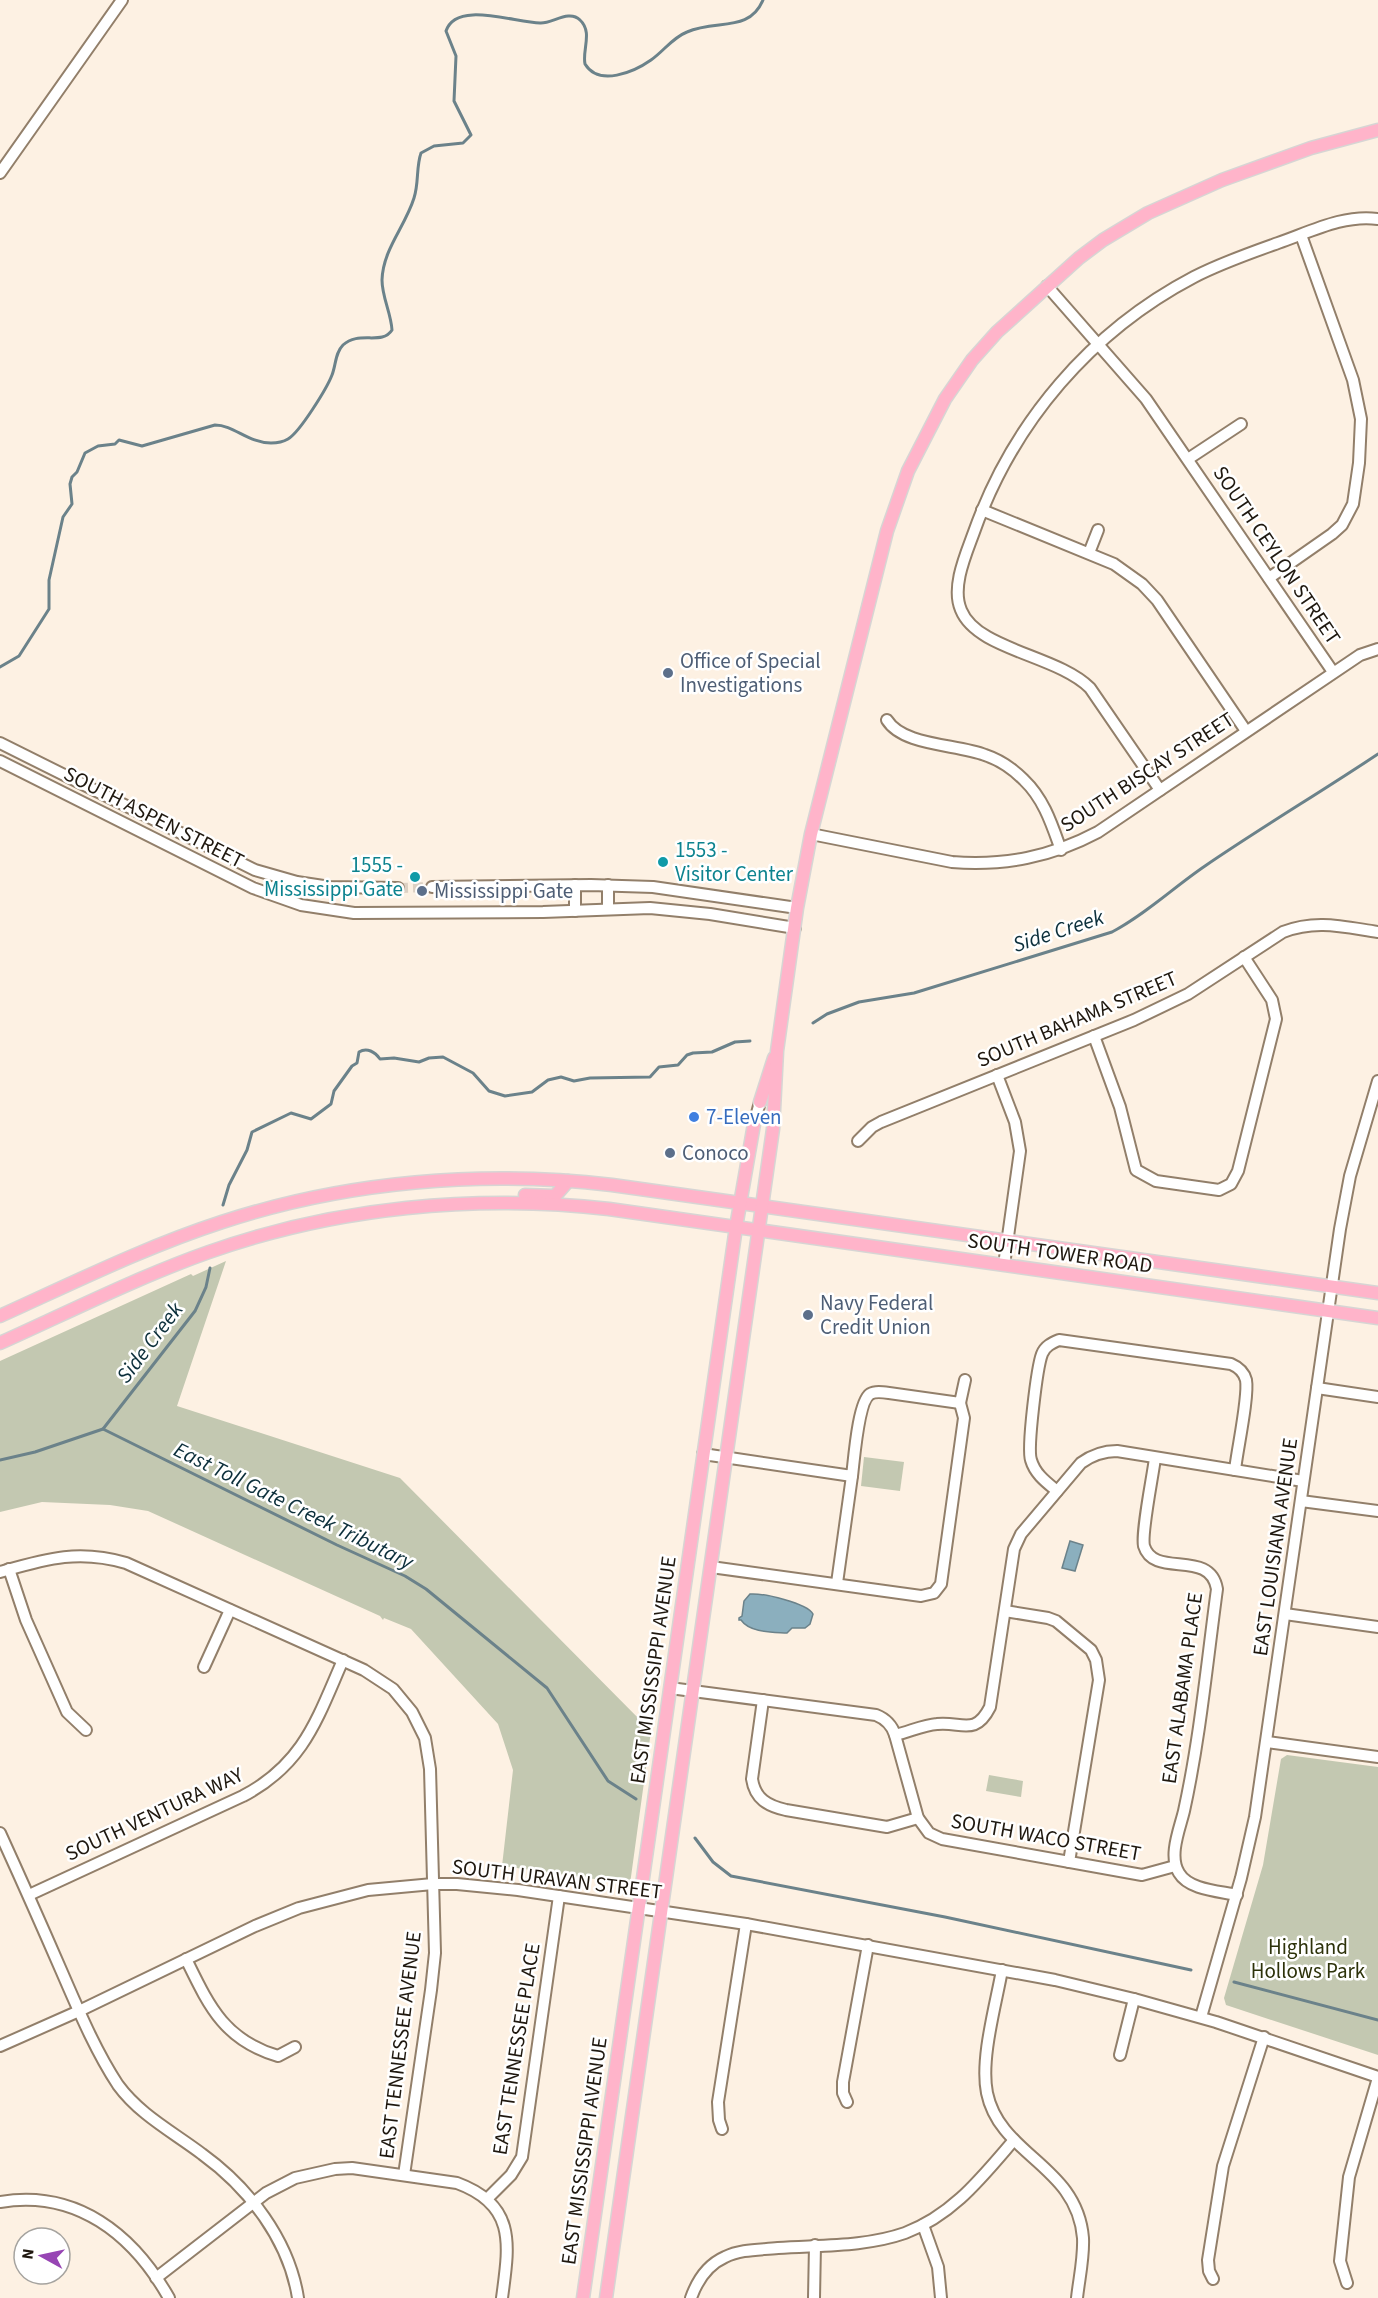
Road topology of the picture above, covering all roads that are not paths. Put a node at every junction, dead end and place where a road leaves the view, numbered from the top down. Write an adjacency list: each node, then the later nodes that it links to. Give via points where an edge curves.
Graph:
1 (122, 0): 3 (street)
2 (1378, 130): 6 (main road, EAST MISSISSIPPI AVENUE, via 1311,148 1176,199 1103,240)
3 (0, 173)
4 (1378, 219): 5 (street, via 1342,220)
5 (1301, 235): 7 (street, via 1196,277 1145,307); 13 (street, via 1353,380 1361,419 1359,463 1353,504 1342,525)
6 (1047, 286): 7 (street, SOUTH CEYLON STREET); 21 (main road, EAST MISSISSIPPI AVENUE, via 972,360 936,414 908,471 886,531)
7 (1099, 343): 9 (street, SOUTH CEYLON STREET, via 1146,399); 10 (street, via 1054,389 1026,427)
8 (1241, 424): 9 (street, SOUTH CEYLON STREET)
9 (1188, 459): 13 (street, SOUTH CEYLON STREET)
10 (982, 510): 12 (street); 20 (street, via 958,589 965,619 986,637 1082,680)
11 (1098, 530): 12 (street)
12 (1089, 553): 17 (street, via 1126,571 1157,600)
13 (1269, 578): 15 (street, SOUTH CEYLON STREET)
14 (1378, 649): 15 (street, SOUTH BISCAY STREET, via 1359,655)
15 (1333, 672): 17 (street, SOUTH BISCAY STREET)
16 (886, 720): 22 (street, via 900,734 977,752 1011,769 1046,809)
17 (1246, 731): 20 (street, SOUTH BISCAY STREET)
18 (0, 743): 26 (street, SOUTH ASPEN STREET, via 255,870 330,887)
19 (0, 761): 29 (street, SOUTH ASPEN STREET, via 253,888 300,905 354,913)
20 (1160, 790): 22 (street, SOUTH BISCAY STREET, via 1098,832)
21 (811, 834): 22 (street, SOUTH BISCAY STREET, via 974,864 1018,861); 27 (main road, EAST MISSISSIPPI AVENUE)
22 (1061, 850)
23 (575, 885): 24 (street); 25 (street); 29 (street)
24 (608, 885): 27 (street, via 666,888); 28 (street)
25 (432, 887)
26 (398, 888)
27 (797, 908): 30 (main road, EAST MISSISSIPPI AVENUE)
28 (608, 909): 29 (street, SOUTH ASPEN STREET); 30 (street, SOUTH ASPEN STREET, via 672,910)
29 (575, 911)
30 (795, 928): 34 (main road, EAST MISSISSIPPI AVENUE)
31 (1378, 932): 32 (street, SOUTH BAHAMA STREET, via 1308,924 1283,932)
32 (1244, 957): 33 (street, SOUTH BAHAMA STREET, via 1169,1004); 33 (street, via 1272,1000 1276,1019 1238,1171 1231,1184 1219,1190 1156,1180 1136,1170 1120,1107)
33 (1094, 1036): 35 (street, SOUTH BAHAMA STREET)
34 (777, 1052): 37 (main road, EAST MISSISSIPPI AVENUE); 43 (main road, EAST MISSISSIPPI AVENUE, via 776,1107)
35 (997, 1075): 39 (street, SOUTH BAHAMA STREET, via 881,1122); 46 (street, via 1015,1122 1020,1151)
36 (1378, 1081): 48 (street, EAST LOUISIANA AVENUE, via 1347,1191)
37 (760, 1102): 38 (street, EAST MISSISSIPPI AVENUE)
38 (754, 1124): 41 (main road, EAST MISSISSIPPI AVENUE)
39 (858, 1141)
40 (568, 1181): 41 (main road, SOUTH TOWER ROAD); 42 (main road, via 555,1196 501,1195); 51 (main road, SOUTH TOWER ROAD, via 496,1178 423,1182 275,1207 162,1243)
41 (740, 1203): 43 (main road, SOUTH TOWER ROAD); 44 (main road, EAST MISSISSIPPI AVENUE)
42 (477, 1204): 44 (main road, SOUTH TOWER ROAD, via 584,1207); 53 (main road, via 362,1214 246,1240 156,1272)
43 (762, 1206): 45 (main road, EAST MISSISSIPPI AVENUE); 46 (main road, SOUTH TOWER ROAD)
44 (736, 1227): 45 (main road, SOUTH TOWER ROAD); 58 (main road, EAST MISSISSIPPI AVENUE)
45 (759, 1230): 47 (main road, SOUTH TOWER ROAD); 59 (main road, EAST MISSISSIPPI AVENUE)
46 (1007, 1241): 47 (street); 48 (main road, SOUTH TOWER ROAD)
47 (1004, 1265): 50 (main road, SOUTH TOWER ROAD)
48 (1331, 1286): 49 (main road, SOUTH TOWER ROAD); 50 (street, EAST LOUISIANA AVENUE)
49 (1378, 1293)
50 (1328, 1311): 52 (main road, SOUTH TOWER ROAD); 55 (street, EAST LOUISIANA AVENUE)
51 (0, 1316)
52 (1378, 1318)
53 (0, 1343)
54 (965, 1380): 57 (street)
55 (1317, 1388): 56 (street); 63 (street, EAST LOUISIANA AVENUE)
56 (1378, 1397)
57 (960, 1403): 62 (street, via 870,1394 862,1405); 69 (street, via 964,1418 941,1584 934,1593 921,1596)
58 (703, 1454): 59 (street); 76 (main road, EAST MISSISSIPPI AVENUE)
59 (727, 1457): 62 (street); 67 (main road, EAST MISSISSIPPI AVENUE)
60 (1155, 1458): 61 (street); 64 (street, via 1117,1451 1100,1453 1081,1463); 86 (street, EAST ALABAMA PLACE, via 1143,1538 1147,1551 1159,1561 1206,1570 1216,1581 1217,1589)
61 (1234, 1470): 63 (street); 64 (street, via 1246,1386 1237,1367 1059,1340 1042,1355 1029,1449 1035,1469)
62 (852, 1476): 69 (street)
63 (1304, 1481): 65 (street, EAST LOUISIANA AVENUE)
64 (1057, 1491): 71 (street, via 1021,1534 1014,1549)
65 (1301, 1501): 66 (street); 72 (street, EAST LOUISIANA AVENUE)
66 (1378, 1512)
67 (711, 1567): 69 (street); 77 (main road, EAST MISSISSIPPI AVENUE)
68 (5, 1570): 70 (street, EAST TENNESSEE AVENUE, via 67,1555 107,1557); 79 (street, via 67,1712)
69 (837, 1583)
70 (230, 1610): 74 (street, EAST TENNESSEE AVENUE); 75 (street)
71 (1005, 1611): 80 (street, via 986,1715 973,1725 936,1724); 85 (street, via 1056,1621 1091,1650 1099,1670)
72 (1285, 1614): 73 (street); 81 (street, EAST LOUISIANA AVENUE)
73 (1378, 1627)
74 (343, 1660): 87 (street, EAST TENNESSEE AVENUE, via 393,1689 421,1727 430,1769); 88 (street, SOUTH VENTURA WAY, via 295,1764 243,1796)
75 (204, 1667)
76 (670, 1688): 77 (street); 91 (main road, EAST MISSISSIPPI AVENUE)
77 (693, 1691): 78 (street); 92 (main road, EAST MISSISSIPPI AVENUE)
78 (762, 1700): 80 (street, via 876,1715 890,1724); 83 (street, via 752,1779 761,1799 786,1810 887,1827)
79 (86, 1730)
80 (896, 1735): 83 (street)
81 (1267, 1742): 82 (street); 89 (street, EAST LOUISIANA AVENUE)
82 (1378, 1757)
83 (918, 1818): 85 (street, SOUTH WACO STREET, via 929,1833 942,1839)
84 (0, 1833): 88 (street)
85 (1069, 1862): 86 (street, SOUTH WACO STREET, via 1142,1875)
86 (1175, 1866): 89 (street, via 1193,1885)
87 (433, 1884): 90 (street, SOUTH URAVAN STREET, via 481,1885); 95 (street, SOUTH URAVAN STREET, via 368,1890 299,1908); 108 (street, EAST TENNESSEE AVENUE, via 433,1971)
88 (29, 1895): 98 (street)
89 (1237, 1895): 99 (street, EAST LOUISIANA AVENUE)
90 (559, 1896): 91 (street, SOUTH URAVAN STREET); 109 (street, EAST TENNESSEE PLACE, via 522,2157 511,2175)
91 (638, 1908): 92 (street, SOUTH URAVAN STREET); 120 (main road, EAST MISSISSIPPI AVENUE)
92 (662, 1911): 93 (street, SOUTH URAVAN STREET); 121 (main road, EAST MISSISSIPPI AVENUE)
93 (746, 1924): 94 (street, SOUTH URAVAN STREET); 106 (street, via 718,2103)
94 (868, 1945): 96 (street, SOUTH URAVAN STREET); 105 (street, via 843,2082)
95 (186, 1959): 98 (street, SOUTH URAVAN STREET); 102 (street, via 216,2016 237,2037 278,2056)
96 (1002, 1970): 97 (street, SOUTH URAVAN STREET); 107 (street, via 985,2080 994,2113)
97 (1134, 1999): 99 (street, SOUTH URAVAN STREET); 103 (street)
98 (79, 2011): 101 (street, SOUTH URAVAN STREET); 111 (street, via 126,2095 154,2121 210,2160)
99 (1201, 2017): 100 (street, SOUTH URAVAN STREET)
100 (1264, 2037): 104 (street, SOUTH URAVAN STREET); 115 (street, via 1223,2166 1208,2260)
101 (0, 2046)
102 (295, 2047)
103 (1120, 2055)
104 (1378, 2077): 116 (street, via 1349,2177 1340,2261)
105 (847, 2102)
106 (722, 2129)
107 (1014, 2140): 112 (street, via 966,2194); 125 (street, via 1063,2185 1078,2213 1083,2247)
108 (404, 2175): 109 (street, via 457,2182); 111 (street, via 352,2168 319,2172 280,2185)
109 (487, 2199): 119 (street, via 498,2213 507,2237)
110 (0, 2202): 114 (street, via 43,2200 92,2216 122,2237)
111 (252, 2202): 114 (street); 118 (street, via 287,2255)
112 (923, 2225): 113 (street, via 869,2241); 124 (street, via 938,2267)
113 (815, 2246): 122 (street, via 748,2251 723,2258 702,2275); 123 (street)
114 (156, 2278): 117 (street)
115 (1213, 2279)
116 (1347, 2283)
117 (169, 2298)
118 (298, 2298)
119 (502, 2298)
120 (583, 2298)
121 (606, 2298)
122 (691, 2298)
123 (814, 2298)
124 (941, 2298)
125 (1077, 2298)

